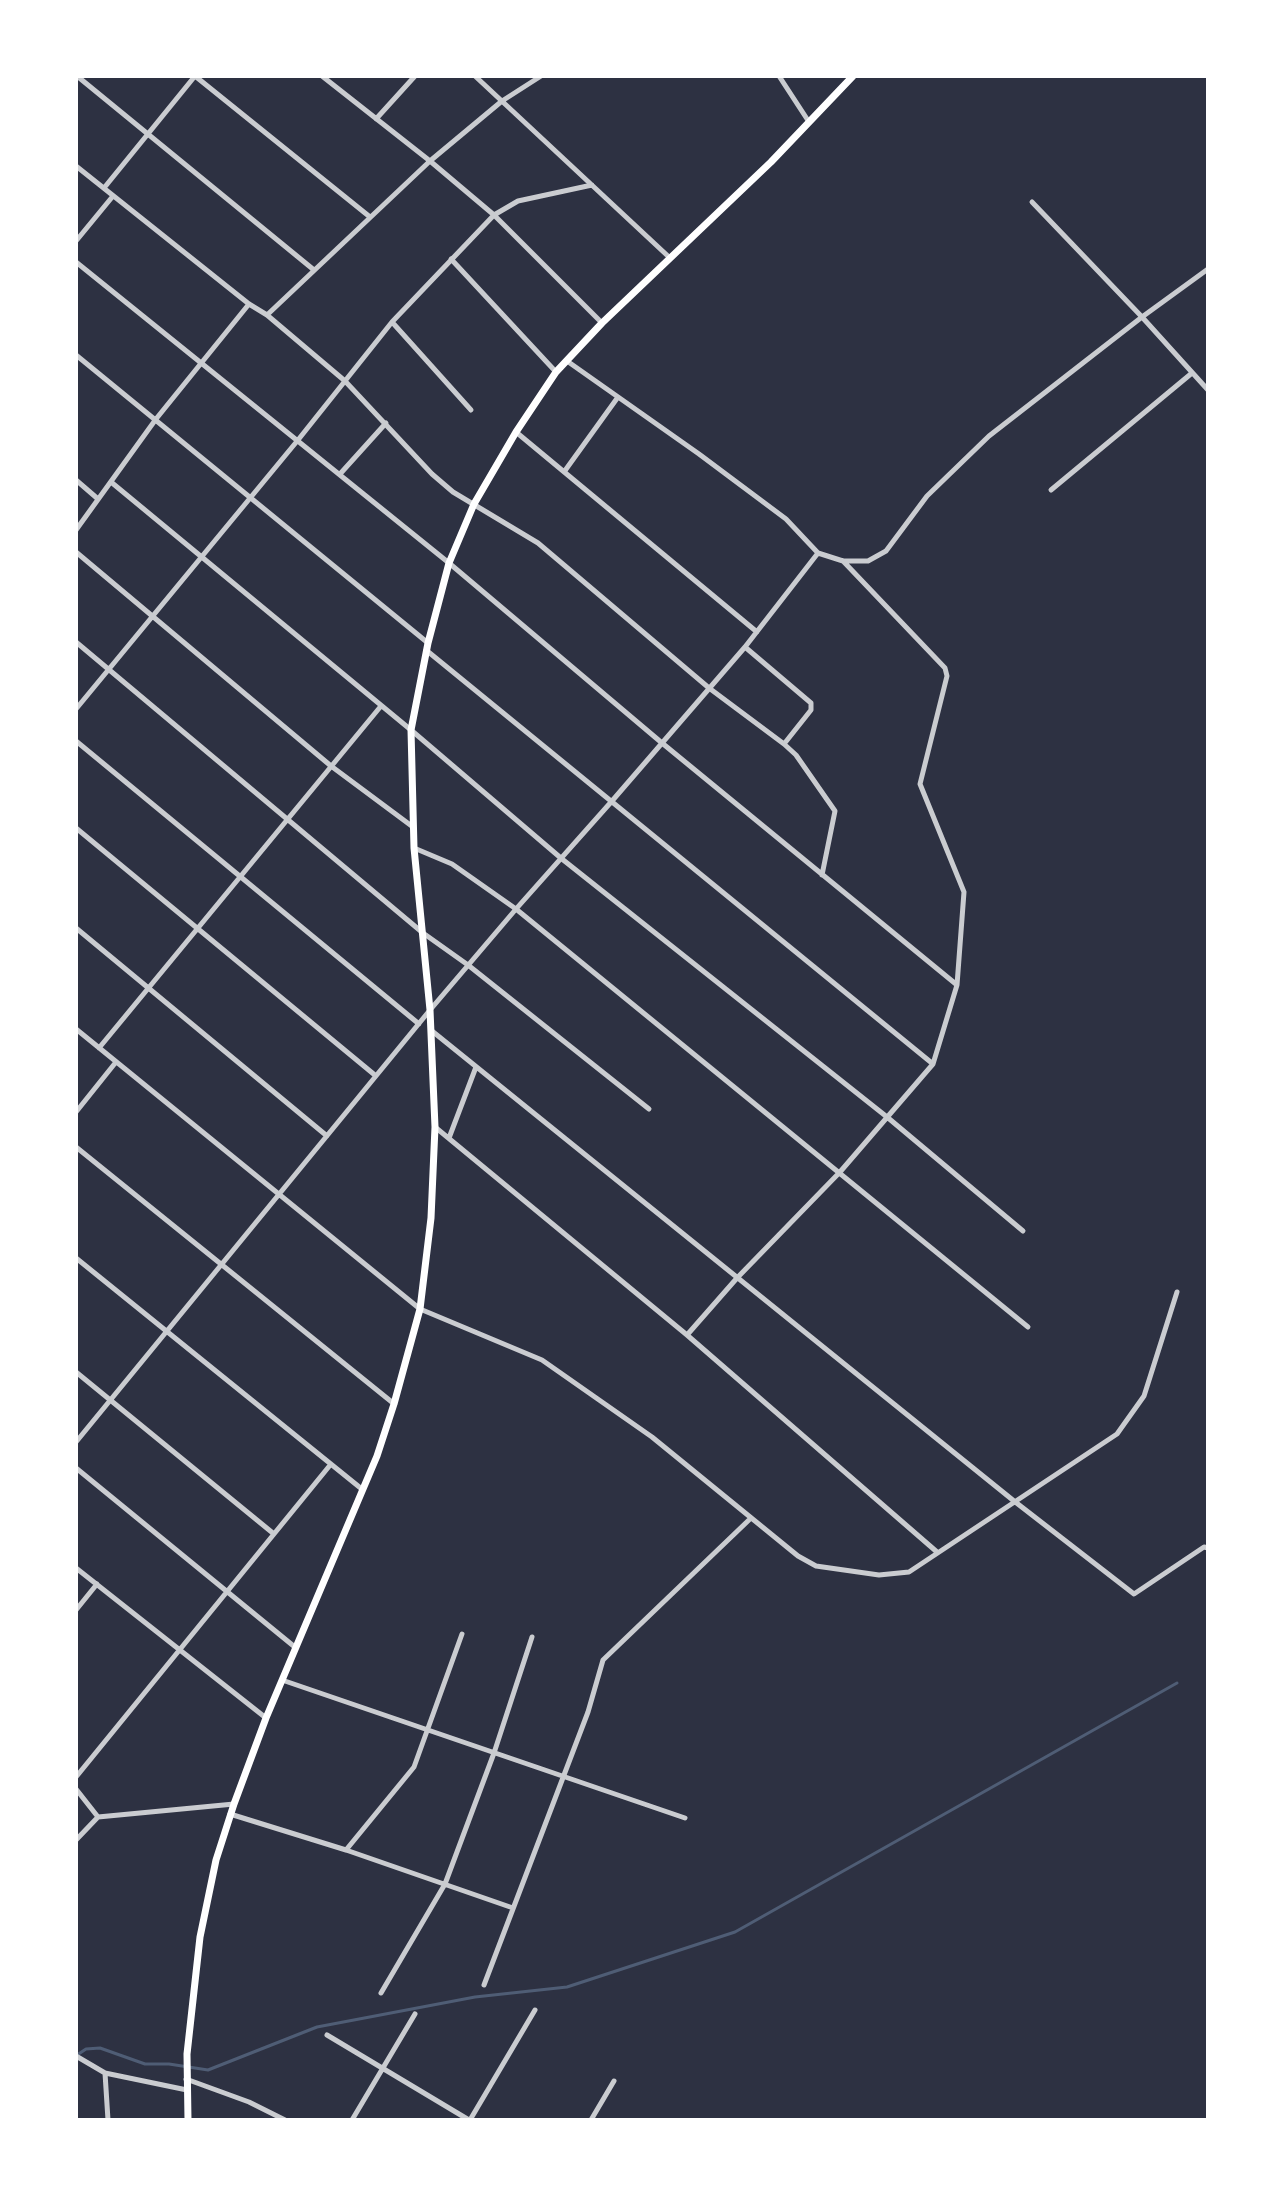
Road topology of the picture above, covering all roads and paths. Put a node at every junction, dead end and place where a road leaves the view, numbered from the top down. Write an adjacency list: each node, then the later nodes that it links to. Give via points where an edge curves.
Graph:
1 (77, 76): 12 (street)
2 (195, 76): 12 (street); 20 (street)
3 (322, 76): 10 (street)
4 (415, 76): 10 (street)
5 (475, 76): 9 (street)
6 (541, 76): 9 (street)
7 (779, 76): 11 (street)
8 (853, 76): 11 (main road)
9 (502, 101): 13 (street); 15 (street)
10 (376, 119): 13 (street)
11 (810, 123): 22 (main road)
12 (147, 135): 16 (street); 26 (street)
13 (430, 161): 19 (street); 20 (street)
14 (76, 166): 16 (street)
15 (592, 185): 19 (street, via 540,194); 22 (street)
16 (104, 188): 17 (street)
17 (113, 196): 21 (street); 27 (street)
18 (1032, 202): 29 (street)
19 (494, 215): 23 (street); 31 (street)
20 (370, 217): 26 (street)
21 (76, 241)
22 (670, 258): 31 (main road)
23 (451, 259): 30 (street); 35 (street)
24 (76, 262): 34 (street)
25 (1208, 269): 29 (street)
26 (314, 270): 28 (street)
27 (249, 304): 28 (street); 34 (street)
28 (267, 315): 37 (street)
29 (1142, 317): 36 (street); 57 (street, via 989,436 927,496 886,551 868,561)
30 (392, 322): 37 (street); 40 (street)
31 (602, 323): 33 (main road)
32 (76, 355): 41 (street)
33 (566, 361): 35 (main road); 39 (street)
34 (201, 363): 41 (street); 44 (street)
35 (556, 372): 43 (main road)
36 (1192, 373): 38 (street); 49 (street)
37 (345, 381): 42 (street); 44 (street)
38 (1208, 390)
39 (618, 397): 45 (street); 55 (street, via 786,519)
40 (471, 410)
41 (156, 419): 48 (street); 50 (street)
42 (386, 423): 46 (street); 52 (street, via 432,474)
43 (516, 432): 45 (street); 52 (main road)
44 (298, 440): 46 (street); 50 (street)
45 (564, 472): 60 (street)
46 (340, 474): 58 (street)
47 (76, 480): 51 (street)
48 (111, 482): 51 (street); 56 (street)
49 (1051, 490)
50 (251, 497): 56 (street); 62 (street)
51 (98, 499): 53 (street)
52 (474, 504): 58 (main road); 65 (street, via 538,543)
53 (76, 530)
54 (76, 552): 59 (street)
55 (818, 553): 57 (street); 60 (street)
56 (202, 557): 59 (street); 66 (street)
57 (843, 561): 86 (street, via 945,668 920,784 964,892)
58 (449, 563): 62 (main road); 70 (street)
59 (153, 617): 64 (street); 72 (street)
60 (757, 632): 63 (street)
61 (76, 642): 64 (street)
62 (427, 646): 68 (main road); 73 (street)
63 (745, 647): 65 (street); 71 (street, via 811,703)
64 (109, 669): 67 (street); 74 (street)
65 (709, 688): 70 (street); 71 (street)
66 (381, 706): 68 (street); 72 (street)
67 (76, 709)
68 (411, 730): 75 (main road); 78 (street)
69 (76, 741): 80 (street)
70 (662, 743): 73 (street); 79 (street)
71 (784, 744): 79 (street, via 835,811)
72 (331, 766): 74 (street); 75 (street)
73 (612, 801): 78 (street); 94 (street)
74 (287, 820): 80 (street); 84 (street)
75 (414, 827): 77 (main road)
76 (76, 828): 83 (street)
77 (414, 848): 81 (street, via 452,864); 84 (main road)
78 (562, 859): 81 (street); 99 (street)
79 (822, 875): 86 (street)
80 (240, 876): 83 (street); 89 (street)
81 (516, 909): 85 (street); 104 (street)
82 (76, 928): 87 (street)
83 (197, 928): 87 (street); 96 (street)
84 (423, 933): 85 (street); 88 (main road)
85 (468, 965): 88 (street); 97 (street)
86 (957, 985): 94 (street)
87 (148, 988): 92 (street); 101 (street)
88 (430, 1010): 89 (street); 91 (main road)
89 (419, 1024): 96 (street)
90 (76, 1029): 92 (street)
91 (431, 1031): 95 (street); 100 (main road)
92 (99, 1048): 93 (street)
93 (116, 1062): 98 (street); 105 (street)
94 (933, 1064): 99 (street)
95 (476, 1067): 102 (street); 109 (street)
96 (376, 1076): 101 (street)
97 (649, 1109)
98 (76, 1112)
99 (887, 1117): 104 (street); 106 (street)
100 (435, 1127): 102 (street); 111 (main road)
101 (327, 1136): 105 (street)
102 (449, 1138): 114 (street)
103 (76, 1147): 108 (street)
104 (840, 1172): 109 (street); 112 (street)
105 (279, 1194): 108 (street); 111 (street)
106 (1023, 1231)
107 (76, 1258): 113 (street)
108 (222, 1265): 113 (street); 117 (street)
109 (737, 1278): 114 (street); 122 (street)
110 (1177, 1292): 122 (street, via 1144,1396 1117,1434)
111 (420, 1309): 117 (main road); 123 (street, via 542,1360 652,1437)
112 (1028, 1327)
113 (167, 1331): 116 (street); 119 (street)
114 (687, 1335): 126 (street)
115 (76, 1372): 116 (street)
116 (110, 1400): 118 (street); 124 (street)
117 (394, 1404): 121 (main road)
118 (76, 1442)
119 (331, 1464): 121 (street); 124 (street)
120 (76, 1468): 129 (street)
121 (363, 1490): 133 (main road)
122 (1014, 1501): 125 (street, via 1134,1594); 126 (street)
123 (751, 1518): 126 (street, via 816,1566 879,1575 909,1572); 139 (street, via 603,1660)
124 (274, 1534): 129 (street)
125 (1208, 1548)
126 (937, 1552)
127 (76, 1568): 128 (street)
128 (97, 1584): 130 (street); 134 (street)
129 (227, 1592): 133 (street); 134 (street)
130 (76, 1610)
131 (462, 1634): 137 (street)
132 (532, 1637): 138 (street)
133 (296, 1648): 135 (main road)
134 (180, 1650): 136 (street); 140 (street)
135 (282, 1680): 136 (main road); 137 (street)
136 (266, 1718): 142 (main road)
137 (427, 1730): 138 (street); 147 (street, via 414,1767)
138 (494, 1753): 139 (street); 148 (street)
139 (563, 1776): 145 (street); 149 (street)
140 (76, 1777)
141 (76, 1789): 144 (street)
142 (234, 1804): 143 (main road); 144 (street)
143 (230, 1814): 147 (street); 158 (main road, via 200,1937)
144 (98, 1817): 146 (street)
145 (685, 1818)
146 (76, 1840)
147 (346, 1850): 148 (street)
148 (445, 1884): 149 (street); 151 (street)
149 (513, 1908): 150 (street)
150 (484, 1985)
151 (381, 1993)
152 (535, 2010): 165 (street)
153 (415, 2014): 156 (street)
154 (327, 2035): 156 (street)
155 (76, 2056): 157 (street)
156 (383, 2069): 164 (street); 165 (street)
157 (105, 2073): 160 (street); 161 (street)
158 (187, 2075): 160 (main road); 163 (street)
159 (614, 2081): 166 (street)
160 (187, 2090): 162 (main road)
161 (108, 2120)
162 (188, 2120)
163 (285, 2120)
164 (352, 2120)
165 (469, 2120)
166 (591, 2120)

